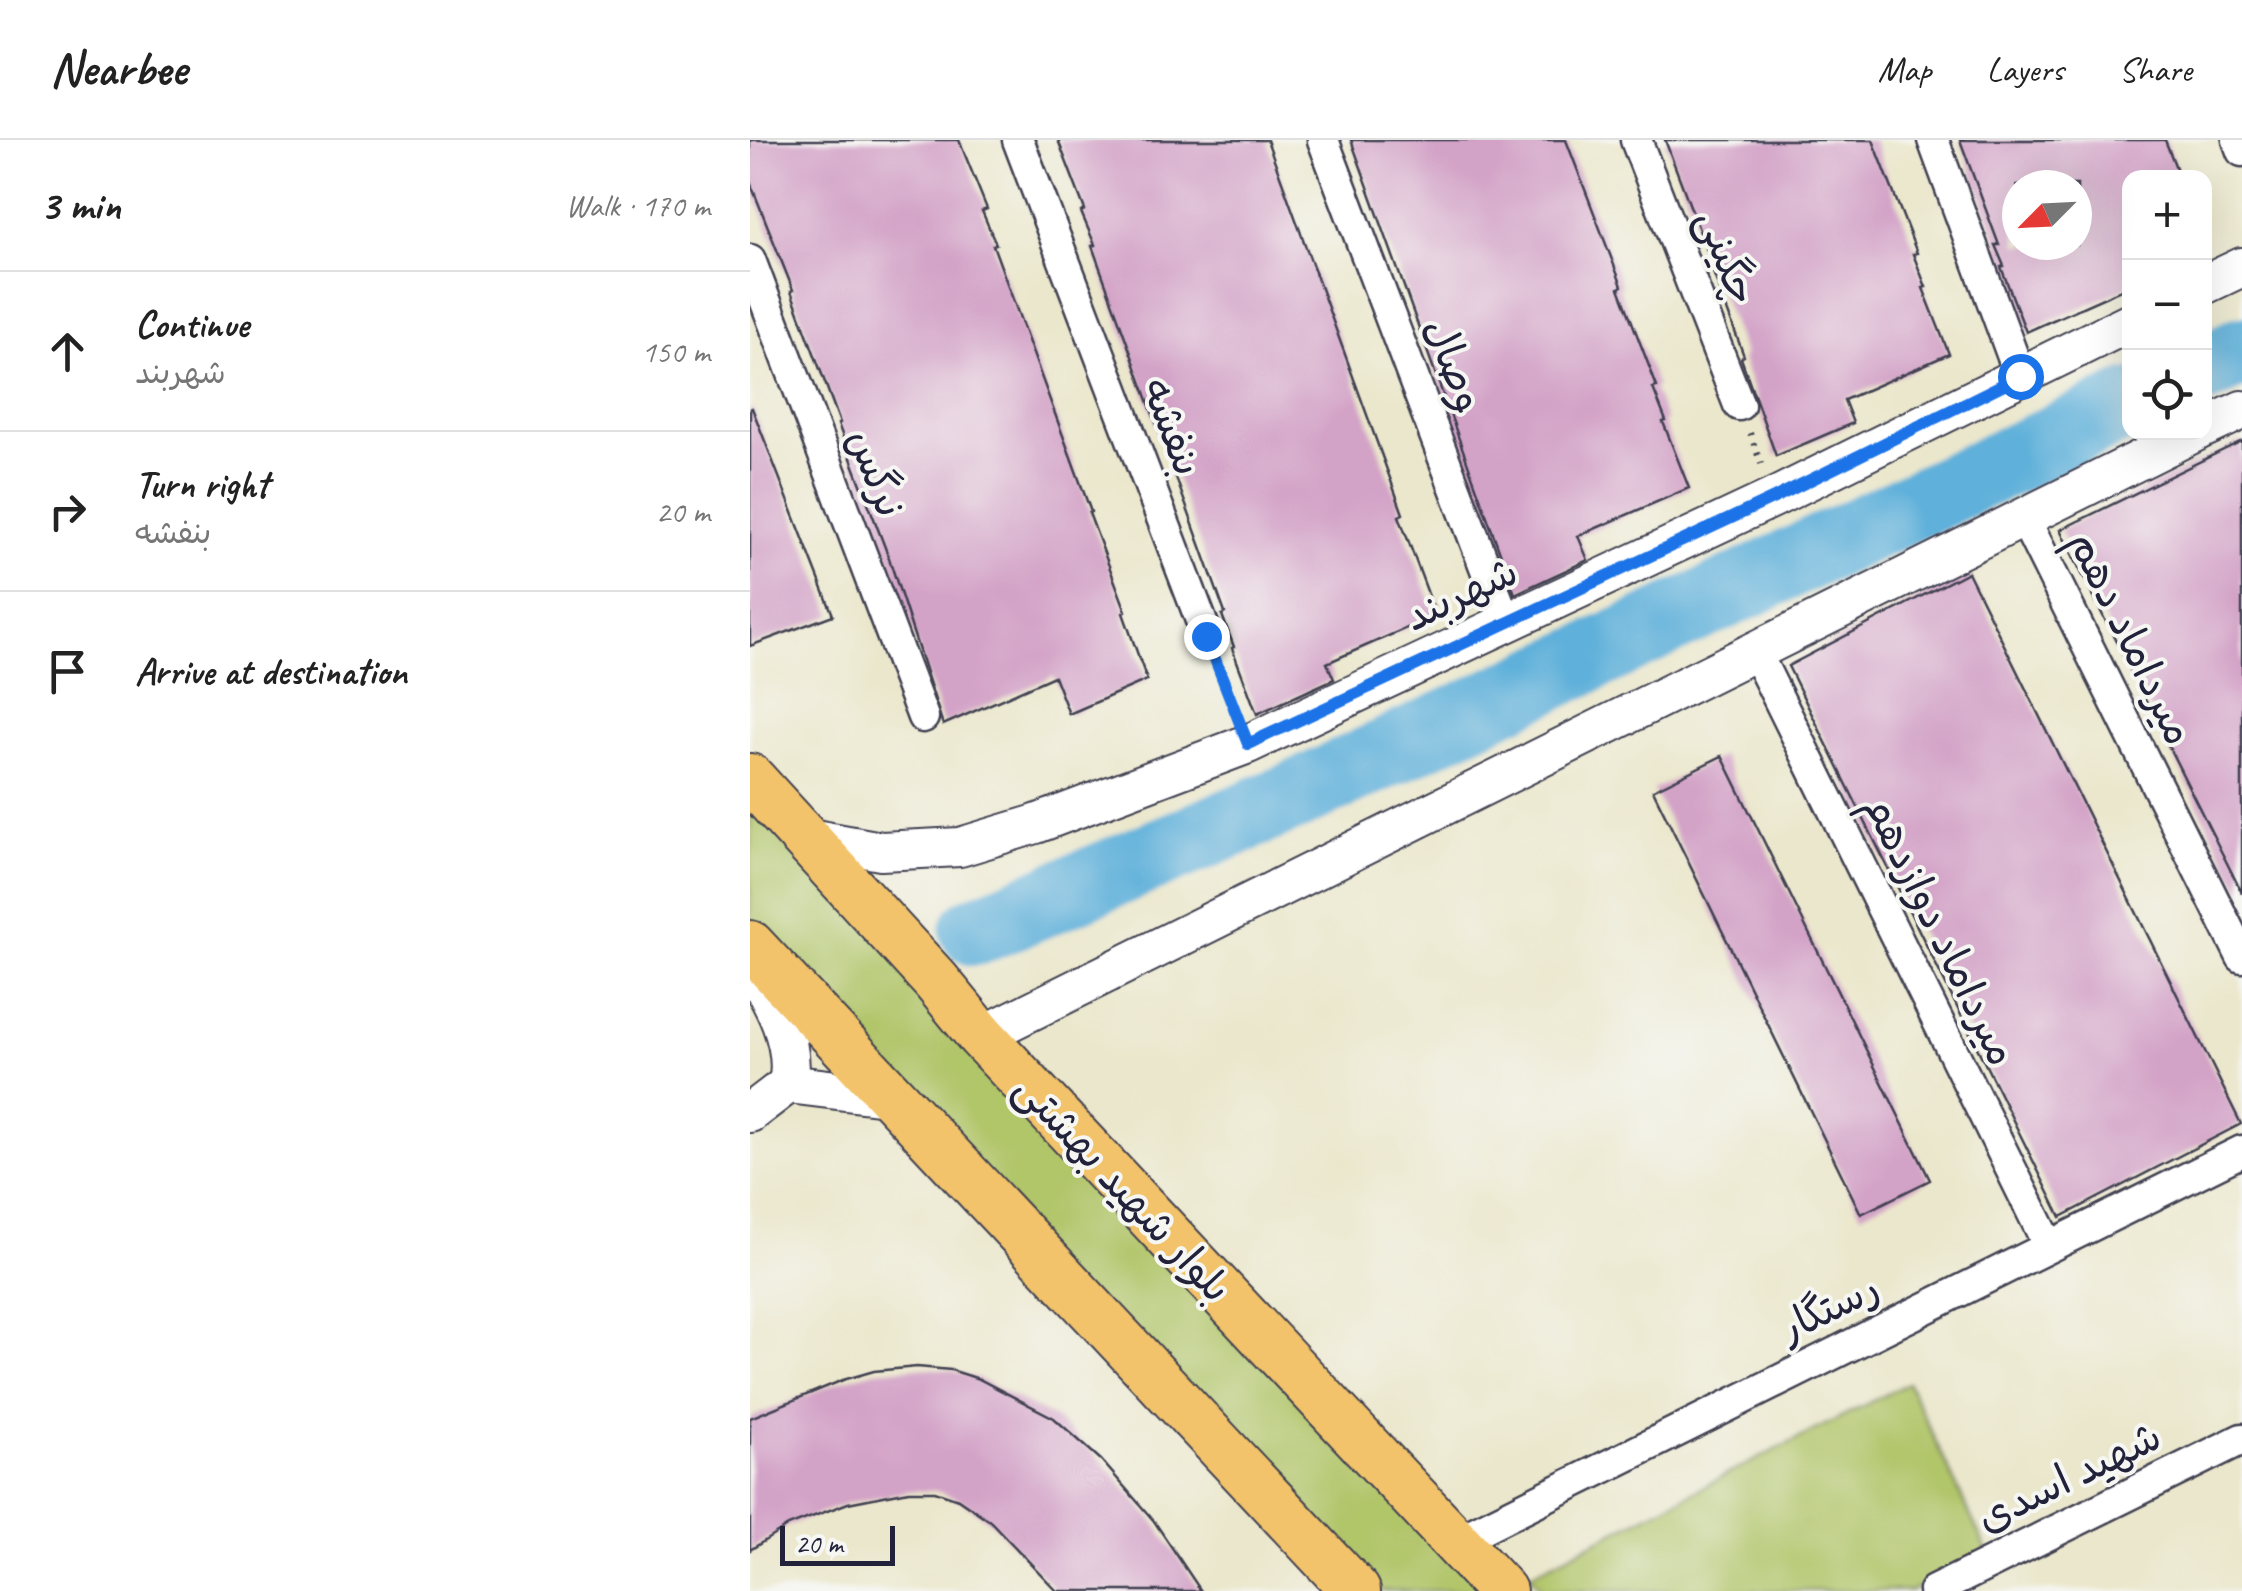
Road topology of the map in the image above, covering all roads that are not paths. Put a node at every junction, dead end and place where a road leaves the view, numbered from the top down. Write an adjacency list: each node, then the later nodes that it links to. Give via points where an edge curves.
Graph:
1 (1018, 140): 18 (street, بنفشه)
2 (1324, 140): 17 (street, وصال)
3 (1636, 140): 12 (street, چگینی)
4 (1933, 140): 11 (street)
5 (2238, 140): 6 (street)
6 (2242, 151)
7 (750, 260): 20 (street, نرگس)
8 (2242, 266): 9 (street)
9 (2212, 281)
10 (2122, 326): 11 (street, شهربند)
11 (2020, 376): 17 (street, شهربند)
12 (1739, 405)
13 (2242, 410): 14 (street)
14 (2212, 424)
15 (2180, 440): 16 (street)
16 (2024, 518): 19 (street); 23 (street, میرداماد دهم)
17 (1506, 622): 22 (street, شهربند, via 1248,744 1036,824 960,847 881,850)
18 (1206, 636)
19 (1755, 652): 25 (street); 31 (street, میرداماد دوازدهم)
20 (923, 717)
21 (750, 778): 22 (main road, بلوار شهید بهشتی)
22 (802, 837): 25 (main road, بلوار شهید بهشتی)
23 (2242, 957)
24 (757, 962): 26 (main road)
25 (981, 1036): 33 (main road, بلوار شهید بهشتی)
26 (811, 1038): 27 (street, via 792,1064); 28 (main road)
27 (788, 1084): 28 (street); 29 (street)
28 (894, 1097): 34 (main road)
29 (750, 1113)
30 (2242, 1150): 31 (street, رستگار)
31 (2049, 1246): 33 (street, رستگار)
32 (2242, 1438): 36 (street, شهید اسدی)
33 (1454, 1542): 35 (main road, بلوار شهید بهشتی)
34 (1356, 1591)
35 (1502, 1591)
36 (1934, 1591)

